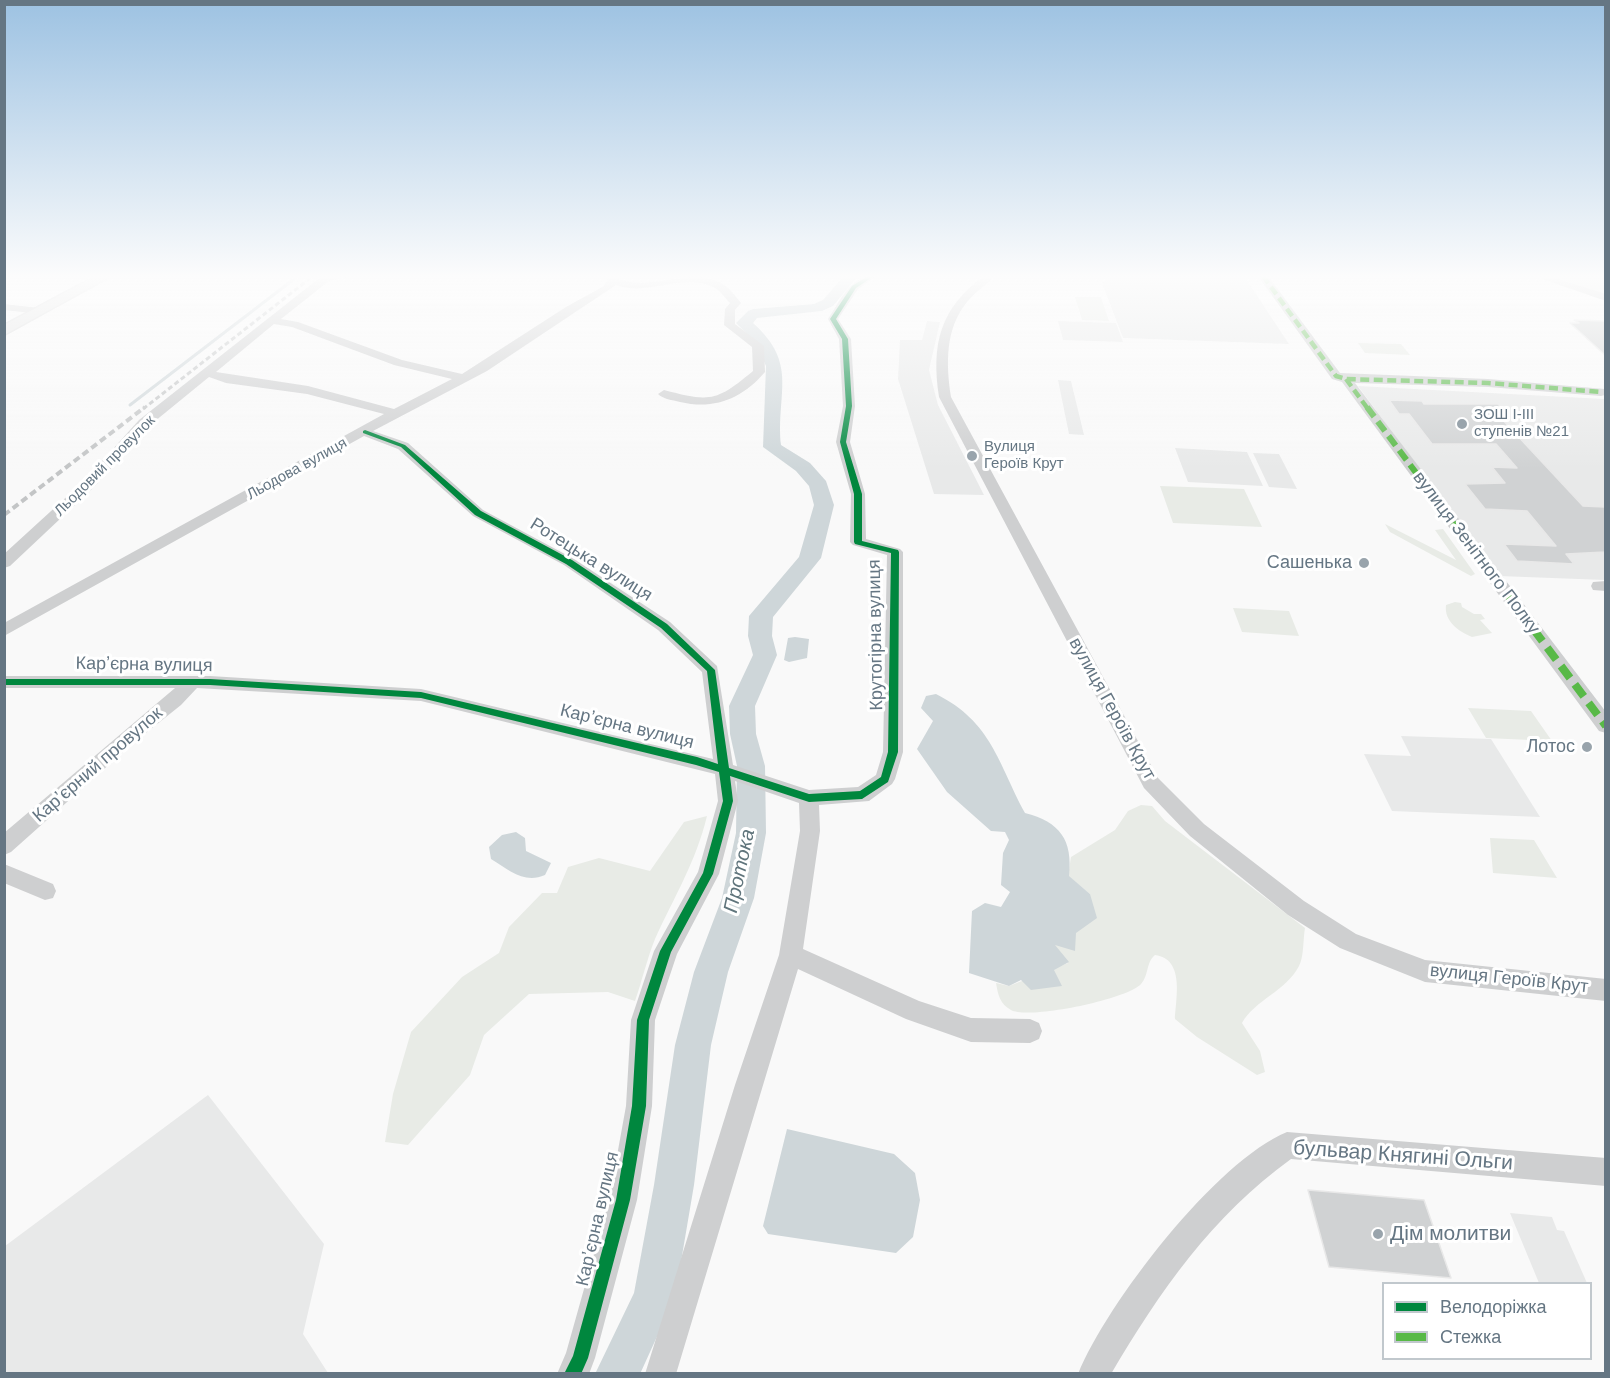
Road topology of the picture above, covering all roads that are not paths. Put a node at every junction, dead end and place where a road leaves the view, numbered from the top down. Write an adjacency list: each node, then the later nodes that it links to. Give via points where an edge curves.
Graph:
1 (249, 340): 8 (street, Льодовий провулок)
2 (337, 340): 9 (street, via 398,363)
3 (524, 340): 9 (street, Льодова вулиця)
4 (750, 340): 12 (street, Льодова вулиця, via 758,346 759,372 735,393 711,404)
5 (845, 340): 21 (street, Крутогірна вулиця, via 849,406 843,442 857,487 858,542 895,552 893,752 885,779 862,795)
6 (944, 340): 26 (street, вулиця Героїв Крут, via 940,370 945,397 1151,783 1191,825 1296,908 1348,941 1425,971)
7 (1309, 340): 10 (street, вулиця Зенітного Полку, via 1336,376)
8 (208, 373): 13 (street, via 308,390); 15 (street, Льодовий провулок, via 144,423 90,483)
9 (464, 378): 13 (street, Льодова вулиця)
10 (1346, 379): 11 (street, via 1488,383); 19 (street, вулиця Зенітного Полку)
11 (1601, 392)
12 (664, 394)
13 (395, 413): 14 (street, Льодова вулиця)
14 (364, 432): 16 (street, Льодова вулиця); 20 (street, Ротецька вулиця, via 403,446 478,513 569,562 654,620 711,670)
15 (4, 563)
16 (4, 631)
17 (4, 682): 18 (street, Карʼєрна вулиця)
18 (191, 683): 20 (street, Карʼєрна вулиця, via 421,695 698,761); 22 (street, Карʼєрний провулок)
19 (1605, 726)
20 (734, 775): 21 (street); 29 (street, Карʼєрна вулиця, via 708,874 666,951 643,1020 639,1106 623,1200 580,1358)
21 (809, 798): 25 (street, via 810,831)
22 (4, 846)
23 (4, 873): 24 (street)
24 (45, 891)
25 (790, 955): 27 (street, via 915,1011 971,1030); 30 (street)
26 (1605, 990)
27 (1030, 1031)
28 (1605, 1172): 31 (street, бульвар Княгині Ольги, via 1287,1145 1251,1168 1190,1228 1135,1304)
29 (572, 1374)
30 (660, 1374)
31 (1093, 1374)

